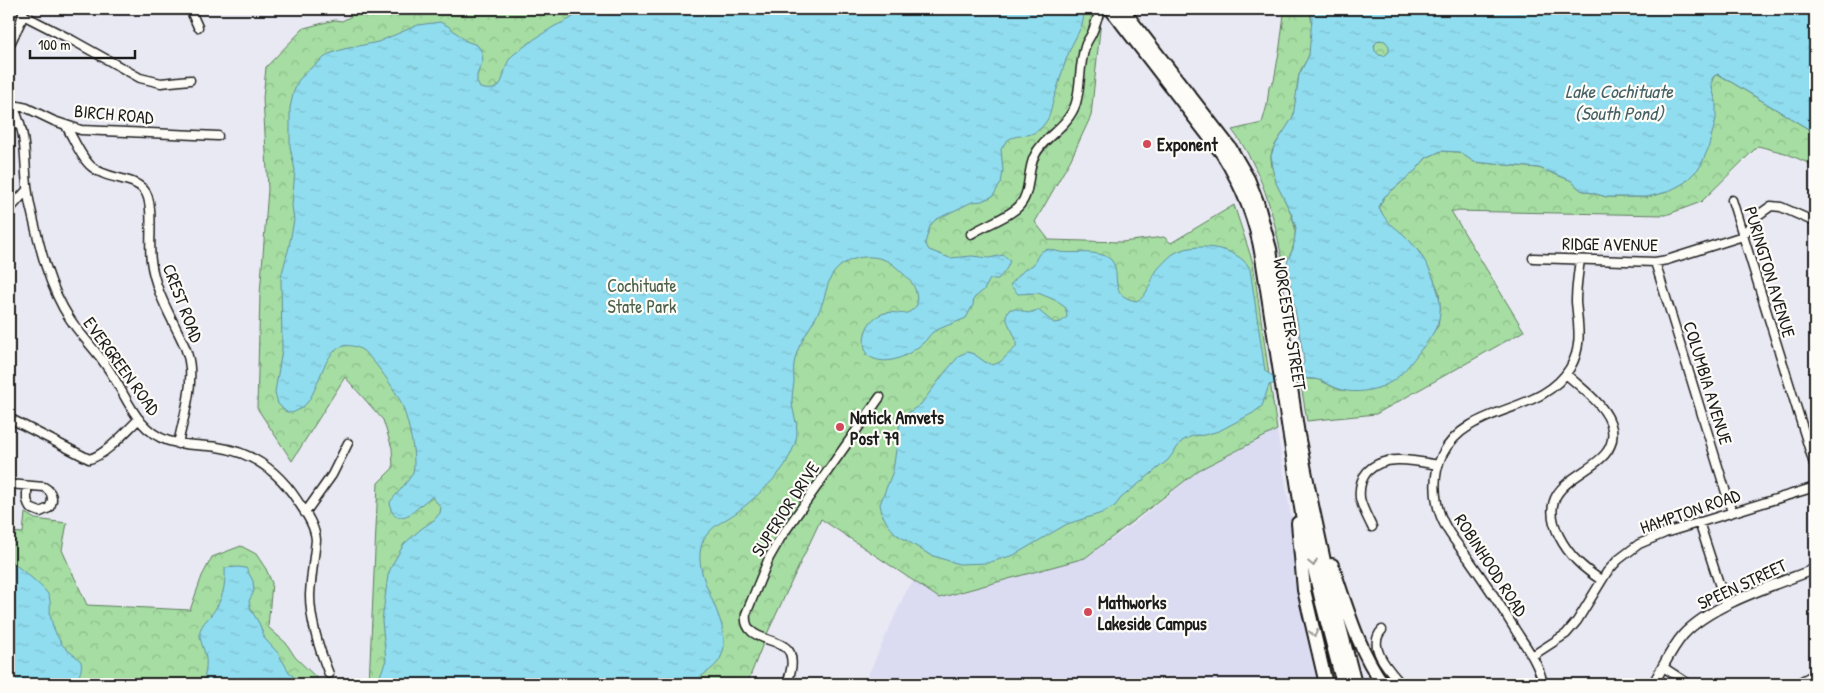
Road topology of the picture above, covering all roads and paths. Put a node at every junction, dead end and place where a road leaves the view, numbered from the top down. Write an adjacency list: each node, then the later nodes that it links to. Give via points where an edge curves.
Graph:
1 (190, 9): 6 (street)
2 (1102, 9): 18 (street, via 1084,47 1072,112 1066,123 1034,156 1022,202 1005,216)
3 (1111, 9): 23 (highway, WORCESTER STREET, via 1218,148 1242,188 1260,245)
4 (1122, 9): 23 (highway, WORCESTER STREET, via 1237,159 1253,190 1268,236)
5 (23, 12): 7 (street); 8 (street, via 140,78 161,82)
6 (198, 27)
7 (9, 46)
8 (190, 80)
9 (11, 102): 10 (street, EVERGREEN ROAD); 11 (street, BIRCH ROAD)
10 (20, 123): 12 (street); 14 (street, EVERGREEN ROAD, via 26,148)
11 (66, 126): 13 (street, BIRCH ROAD, via 89,131); 30 (street, CREST ROAD, via 93,168 140,186 148,196 152,270 190,367)
12 (9, 127)
13 (218, 136)
14 (28, 190): 16 (street); 28 (street, EVERGREEN ROAD, via 58,298 74,326 108,368)
15 (1732, 200): 19 (street, PURINGTON AVENUE)
16 (9, 210)
17 (1815, 222): 19 (street, via 1782,207 1771,206 1757,216)
18 (971, 234)
19 (1743, 236): 22 (street, RIDGE AVENUE); 33 (street, PURINGTON AVENUE)
20 (1533, 258): 21 (street, RIDGE AVENUE)
21 (1580, 260): 22 (street, RIDGE AVENUE); 24 (street, ROBINHOOD ROAD, via 1576,292 1579,342)
22 (1655, 262): 40 (street, COLUMBIA AVENUE)
23 (1283, 367): 25 (highway, WORCESTER STREET)
24 (1566, 374): 32 (street, ROBINHOOD ROAD, via 1545,392 1464,429 1450,442); 45 (street, via 1607,414 1612,430 1611,445 1604,456 1559,491 1554,504 1558,534 1572,557)
25 (1286, 384): 31 (highway, WORCESTER STREET); 39 (highway, WORCESTER STREET)
26 (880, 397): 52 (street, SUPERIOR DRIVE, via 778,542 746,614 746,624 754,634 786,648 790,653 792,665)
27 (9, 418): 28 (street, via 88,459 112,444)
28 (139, 419): 30 (street, EVERGREEN ROAD, via 160,438)
29 (348, 443): 37 (street)
30 (178, 444): 38 (street, EVERGREEN ROAD, via 243,453 272,471)
31 (1294, 463): 53 (highway, one-way to 53, via 1302,576); 54 (highway, WORCESTER STREET, one-way to 54, via 1316,575)
32 (1438, 465): 43 (street, via 1394,460 1369,470 1362,482 1360,495); 48 (street, ROBINHOOD ROAD, via 1436,500 1445,525)
33 (1815, 466)
34 (9, 484): 35 (street)
35 (27, 486)
36 (1815, 487): 40 (street, HAMPTON ROAD)
37 (317, 497): 38 (street); 41 (street)
38 (298, 502): 41 (street, EVERGREEN ROAD)
39 (1312, 505): 55 (highway, WORCESTER STREET); 56 (highway, via 1355,628)
40 (1732, 512): 42 (street, HAMPTON ROAD)
41 (305, 513): 50 (street, EVERGREEN ROAD, via 316,534 310,596 312,619)
42 (1699, 522): 45 (street, HAMPTON ROAD, via 1638,544); 46 (street)
43 (1372, 527)
44 (1815, 569): 46 (street, SPEEN STREET)
45 (1601, 580): 48 (street, HAMPTON ROAD, via 1572,628)
46 (1726, 605): 49 (street, SPEEN STREET, via 1687,631)
47 (1382, 630): 57 (street, via 1377,637 1378,649 1386,666)
48 (1532, 656): 58 (street, ROBINHOOD ROAD)
49 (1663, 667): 59 (street, SPEEN STREET); 60 (street)
50 (329, 674)
51 (1815, 674): 61 (street)
52 (787, 684)
53 (1326, 684)
54 (1343, 684)
55 (1355, 684)
56 (1383, 684)
57 (1401, 684)
58 (1543, 684)
59 (1653, 684)
60 (1689, 684)
61 (1796, 684)

